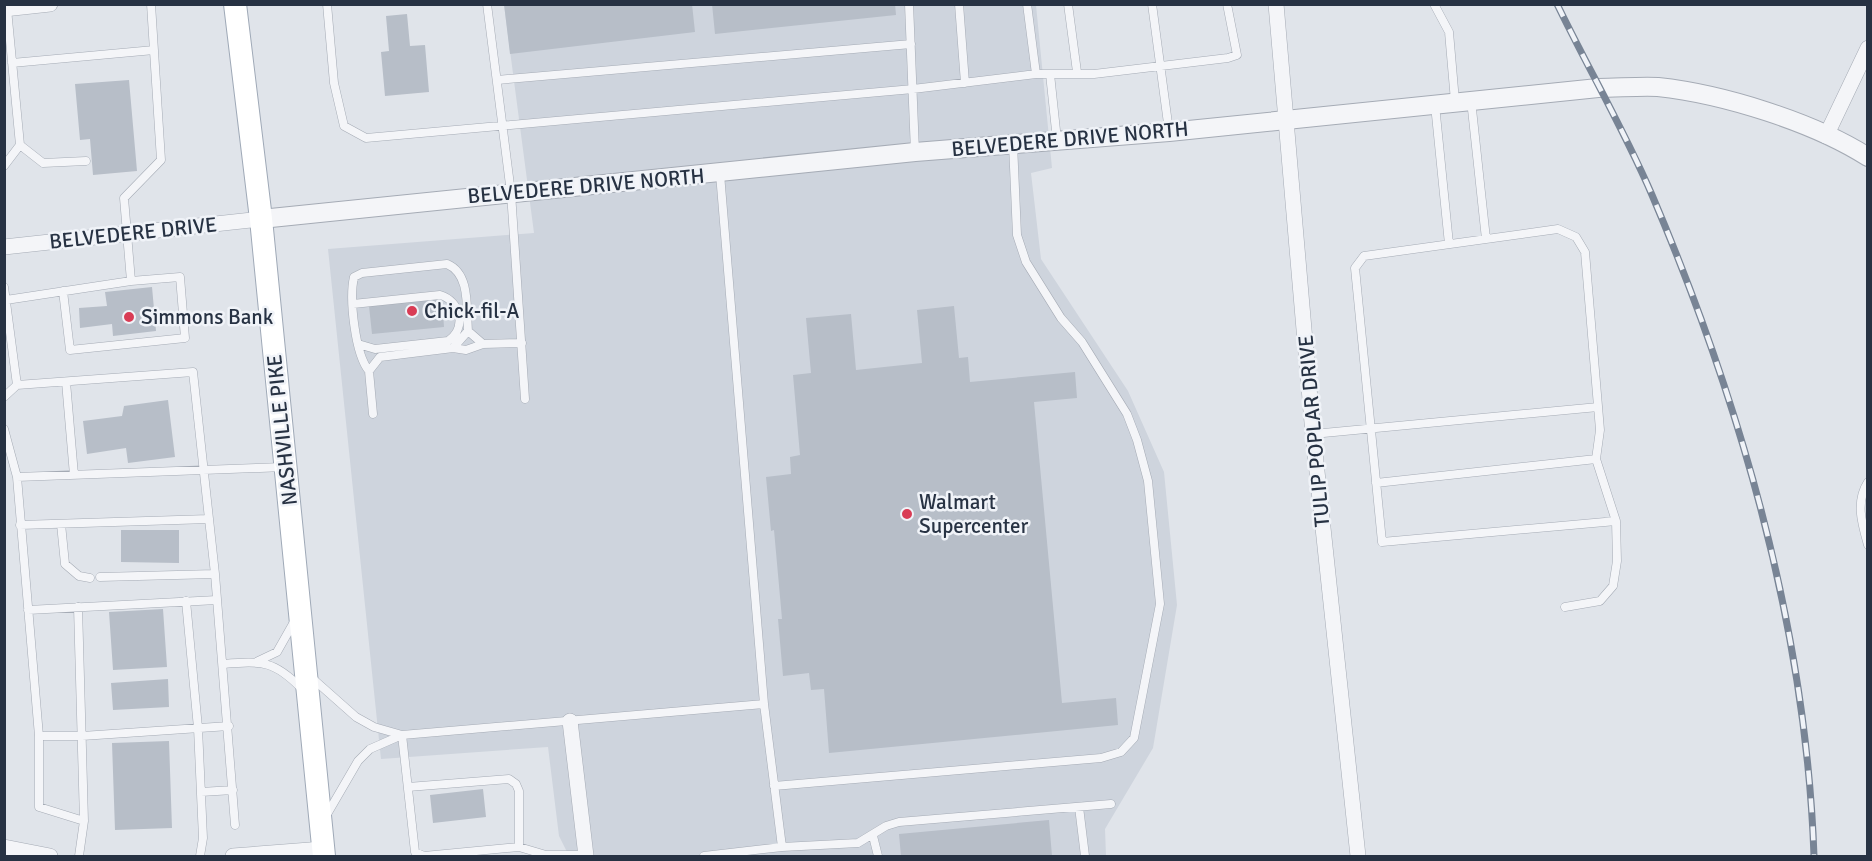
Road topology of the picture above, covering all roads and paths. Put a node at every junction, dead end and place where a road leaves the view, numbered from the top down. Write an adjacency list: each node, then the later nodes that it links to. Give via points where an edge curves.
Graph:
1 (50, 4): 14 (street)
2 (151, 4): 17 (lane)
3 (235, 4): 41 (main road, NASHVILLE PIKE)
4 (327, 4): 29 (lane, via 334,83 344,126 366,138)
5 (487, 4): 23 (lane)
6 (909, 4): 15 (lane)
7 (959, 4): 24 (lane)
8 (1028, 4): 21 (lane)
9 (1068, 4): 20 (lane)
10 (1152, 4): 19 (lane)
11 (1227, 4): 19 (lane, via 1237,55)
12 (1276, 4): 28 (street, TULIP POPLAR DRIVE)
13 (1434, 4): 26 (lane, via 1449,32)
14 (6, 9): 18 (lane)
15 (911, 44): 23 (lane); 25 (lane)
16 (1868, 48): 31 (street)
17 (154, 50): 18 (lane); 42 (lane, via 161,160 124,198)
18 (12, 63): 34 (lane)
19 (1160, 65): 20 (lane, via 1094,74); 30 (lane)
20 (1077, 72): 22 (lane)
21 (1036, 74): 22 (lane); 24 (lane)
22 (1050, 74): 32 (lane)
23 (497, 80): 29 (lane)
24 (965, 83): 25 (lane)
25 (913, 89): 29 (lane); 35 (lane)
26 (1463, 100): 27 (street, BELVEDERE DRIVE NORTH); 31 (street, BELVEDERE DRIVE NORTH, via 1657,87 1745,105); 43 (lane)
27 (1435, 104): 28 (street, BELVEDERE DRIVE NORTH); 44 (lane)
28 (1288, 121): 30 (street, BELVEDERE DRIVE NORTH); 65 (street, TULIP POPLAR DRIVE)
29 (503, 126): 40 (lane)
30 (1169, 132): 32 (street, BELVEDERE DRIVE NORTH)
31 (1826, 136): 36 (street, BELVEDERE DRIVE NORTH)
32 (1057, 140): 33 (street, BELVEDERE DRIVE NORTH)
33 (1013, 144): 35 (street, BELVEDERE DRIVE NORTH); 97 (lane, via 1017,235 1026,262 1127,414 1148,480 1160,603 1134,738 1121,752 1101,758)
34 (20, 145): 37 (lane, via 43,163); 38 (lane)
35 (915, 152): 39 (street, BELVEDERE DRIVE NORTH)
36 (1868, 157)
37 (86, 161)
38 (4, 166)
39 (720, 174): 40 (street, BELVEDERE DRIVE NORTH); 90 (lane)
40 (512, 193): 41 (street, BELVEDERE DRIVE NORTH); 52 (lane)
41 (261, 219): 42 (street, BELVEDERE DRIVE); 67 (main road, NASHVILLE PIKE)
42 (126, 233): 45 (street, BELVEDERE DRIVE); 46 (lane)
43 (1486, 239): 44 (lane); 61 (lane, via 1558,229 1576,237 1585,252)
44 (1449, 244): 63 (lane, via 1364,256 1355,268)
45 (4, 247)
46 (131, 281): 48 (lane); 48 (lane, via 180,277 185,338 70,350)
47 (4, 287): 49 (lane)
48 (63, 291): 49 (lane)
49 (6, 300): 58 (lane)
50 (353, 304): 51 (lane, via 354,277 362,273 447,264 458,268 463,278); 53 (lane); 53 (lane, via 440,295 453,300 459,325 448,341 375,349)
51 (468, 331): 54 (lane); 55 (lane)
52 (522, 343): 54 (lane); 60 (lane)
53 (358, 344): 56 (lane, via 361,362)
54 (483, 344): 55 (lane, via 466,350)
55 (453, 348): 56 (lane, via 380,357)
56 (369, 371): 62 (lane)
57 (66, 382): 58 (lane); 68 (lane, via 193,372); 69 (lane)
58 (17, 385): 59 (lane)
59 (4, 397)
60 (525, 399)
61 (1598, 407): 63 (lane); 66 (lane)
62 (373, 414)
63 (1371, 428): 65 (lane); 72 (lane)
64 (4, 429): 70 (lane)
65 (1313, 434): 119 (street, TULIP POPLAR DRIVE)
66 (1596, 459): 72 (lane); 74 (lane)
67 (286, 467): 68 (lane); 85 (main road, NASHVILLE PIKE)
68 (205, 471): 69 (lane); 73 (lane)
69 (74, 475): 70 (lane)
70 (17, 477): 76 (lane)
71 (1868, 482): 77 (lane, via 1861,492 1860,515)
72 (1376, 483): 74 (lane, via 1382,543)
73 (209, 519): 75 (lane); 78 (lane)
74 (1616, 521): 84 (lane, via 1613,586 1600,601)
75 (61, 524): 76 (lane); 80 (lane, via 65,564 79,576)
76 (20, 525): 86 (lane)
77 (1868, 545)
78 (215, 574): 79 (lane); 81 (lane)
79 (100, 577)
80 (90, 578)
81 (217, 600): 82 (lane); 88 (lane)
82 (186, 601): 83 (lane); 93 (lane)
83 (78, 607): 86 (lane); 96 (lane)
84 (1565, 607)
85 (300, 608): 87 (lane, via 277,652); 89 (main road, NASHVILLE PIKE)
86 (28, 610): 95 (lane)
87 (258, 662): 88 (lane); 89 (lane, via 274,665)
88 (223, 664): 92 (lane)
89 (308, 685): 94 (lane, via 327,689 356,717 374,727); 104 (main road, NASHVILLE PIKE)
90 (764, 704): 91 (lane); 97 (lane)
91 (570, 721): 94 (lane); 115 (street)
92 (229, 726): 93 (lane); 99 (lane)
93 (198, 728): 96 (lane); 100 (lane)
94 (402, 735): 98 (lane); 104 (lane, via 370,749 358,761)
95 (39, 736): 96 (lane); 103 (lane, via 39,807)
96 (82, 736): 103 (lane)
97 (774, 786): 109 (lane)
98 (408, 787): 108 (lane, via 415,852 424,856); 108 (lane, via 509,779 519,791)
99 (233, 790): 100 (lane); 105 (lane)
100 (201, 792): 113 (lane)
101 (1111, 804): 102 (lane)
102 (1079, 807): 106 (lane, via 899,822); 118 (lane)
103 (84, 821): 112 (lane)
104 (321, 824): 110 (main road, NASHVILLE PIKE)
105 (235, 825)
106 (873, 836): 109 (lane, via 858,843); 117 (lane)
107 (4, 847): 111 (street)
108 (519, 847): 115 (lane, via 546,855)
109 (782, 847): 116 (lane)
110 (324, 853): 114 (street)
111 (50, 856)
112 (79, 856)
113 (200, 856)
114 (233, 856)
115 (586, 856)
116 (704, 856)
117 (878, 856)
118 (1085, 856)
119 (1358, 856)

